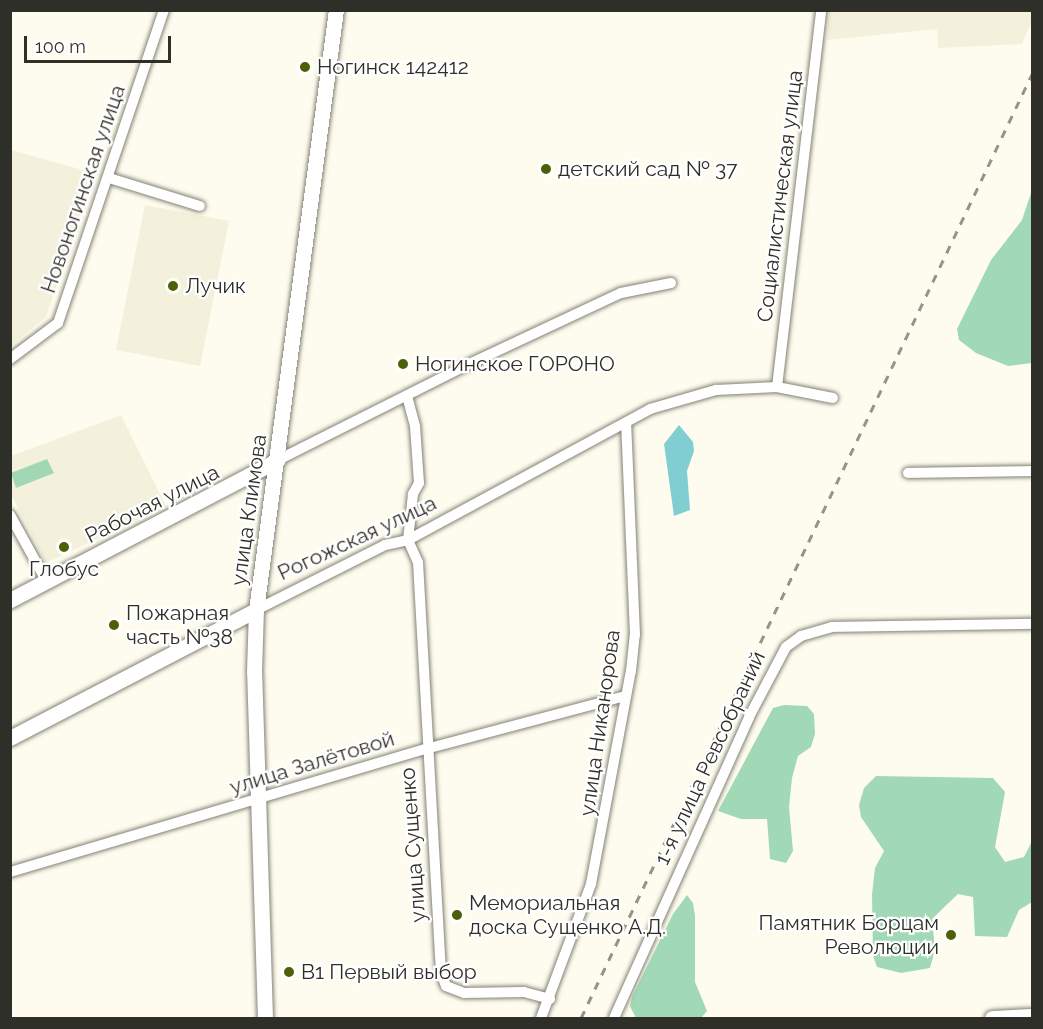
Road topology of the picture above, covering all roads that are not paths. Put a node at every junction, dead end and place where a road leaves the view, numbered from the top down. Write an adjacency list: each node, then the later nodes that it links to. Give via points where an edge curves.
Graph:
1 (164, 10): 4 (street, Новоногинская улица)
2 (336, 10): 12 (main road, улица Климова)
3 (821, 10): 8 (street, Социалистическая улица)
4 (109, 178): 5 (street); 7 (street, Новоногинская улица, via 58,323)
5 (200, 206)
6 (671, 282): 9 (street, Рабочая улица, via 621,293)
7 (10, 359)
8 (777, 387): 10 (street, Рогожская улица); 11 (street, Рогожская улица, via 716,390 650,409)
9 (407, 396): 12 (street, Рабочая улица); 16 (street, улица Сущенко, via 415,426 419,483 413,494)
10 (833, 398)
11 (626, 423): 16 (street, Рогожская улица); 21 (street, улица Никанорова, via 635,635)
12 (278, 460): 17 (main road, Рабочая улица); 19 (main road, улица Климова)
13 (1032, 471): 14 (street)
14 (908, 473)
15 (10, 515): 17 (street)
16 (408, 540): 19 (street, Рогожская улица, via 385,545); 23 (street, улица Сущенко, via 418,562)
17 (47, 582): 18 (main road, Рабочая улица)
18 (10, 600)
19 (256, 610): 22 (main road, Рогожская улица); 24 (main road, улица Климова)
20 (1032, 624): 30 (street, 1-я улица Ревсобраний, via 832,627 801,636 786,647 748,717)
21 (625, 696): 23 (street, улица Залётовой); 26 (street, улица Никанорова, via 591,884)
22 (10, 738)
23 (426, 749): 24 (street, улица Залётовой); 26 (street, улица Сущенко, via 436,834 441,973 446,986 464,993 524,993)
24 (258, 799): 25 (street, улица Залётовой); 28 (main road, улица Климова)
25 (10, 872)
26 (550, 999): 29 (street, улица Никанорова)
27 (1032, 1016): 31 (main road)
28 (265, 1018)
29 (541, 1018)
30 (614, 1018)
31 (992, 1018)

